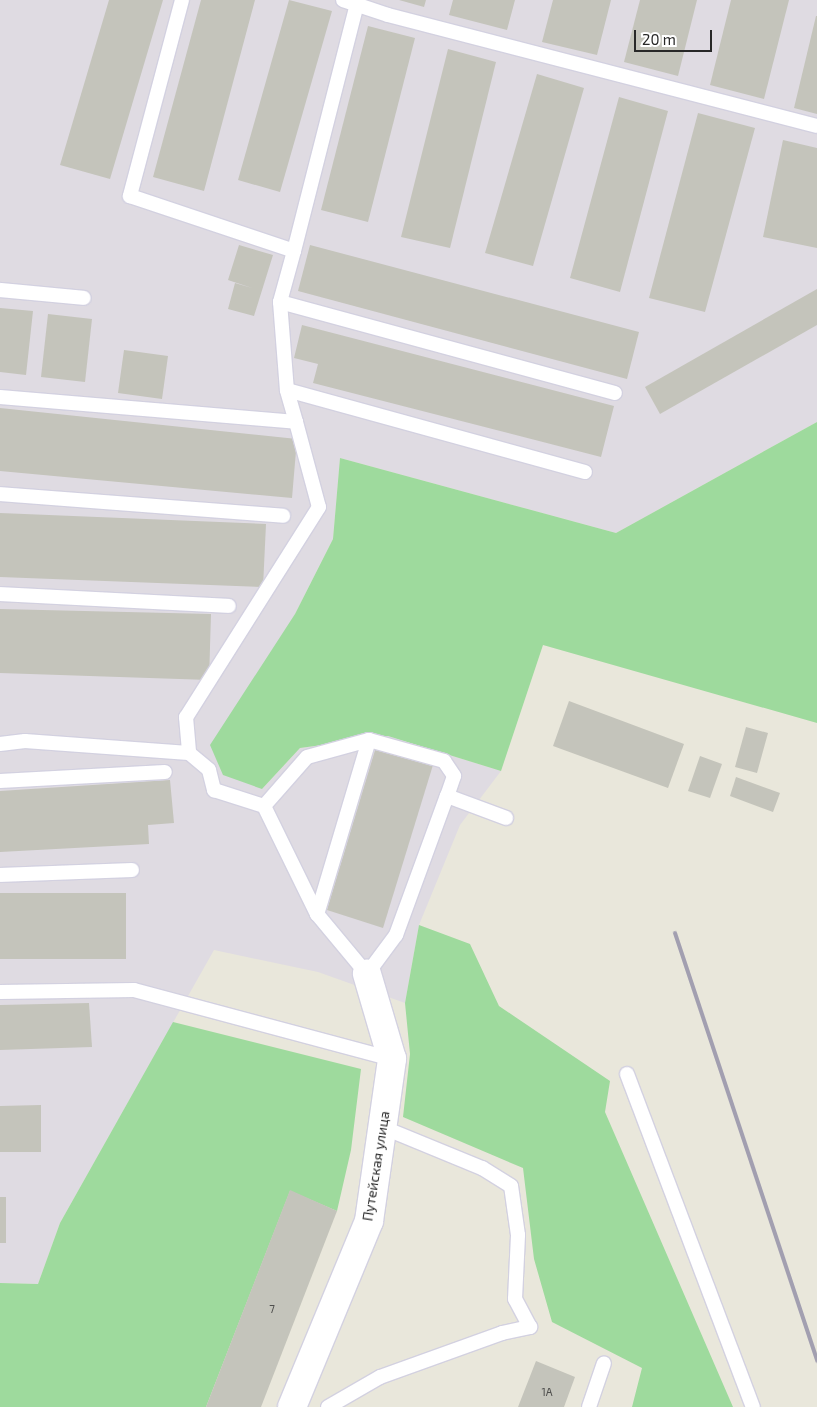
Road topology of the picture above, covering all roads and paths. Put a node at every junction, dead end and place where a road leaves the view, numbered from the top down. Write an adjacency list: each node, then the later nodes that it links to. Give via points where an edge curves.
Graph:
1 (182, 0): 4 (lane, via 130,196)
2 (352, 2): 3 (lane); 4 (lane)
3 (817, 126)
4 (294, 251): 7 (lane)
5 (0, 290): 6 (lane)
6 (84, 298)
7 (280, 302): 8 (lane); 9 (lane)
8 (287, 390): 11 (lane); 12 (lane)
9 (615, 393)
10 (0, 397): 11 (lane)
11 (296, 422): 19 (lane, via 319,507 186,717)
12 (585, 472)
13 (0, 494): 14 (lane)
14 (283, 516)
15 (0, 594): 16 (lane)
16 (229, 606)
17 (369, 740): 22 (lane, via 444,761 454,776); 23 (lane, via 307,757); 27 (lane)
18 (0, 744): 19 (lane, via 26,741)
19 (189, 754): 23 (lane, via 209,770 214,790)
20 (165, 772): 21 (lane)
21 (0, 781)
22 (447, 796): 24 (lane); 28 (lane, via 396,935)
23 (264, 806): 27 (lane)
24 (506, 818)
25 (132, 870): 26 (lane)
26 (0, 875)
27 (317, 914): 28 (lane)
28 (367, 974): 30 (street, Путейская улица)
29 (0, 992): 30 (lane, via 134,990)
30 (392, 1059): 32 (street, Путейская улица)
31 (627, 1074): 37 (lane)
32 (382, 1127): 34 (street, Путейская улица, via 369,1222); 35 (lane, via 482,1168 510,1186 518,1235 515,1299 530,1327 494,1336 380,1377)
33 (604, 1363): 36 (lane)
34 (292, 1407)
35 (328, 1407)
36 (589, 1407)
37 (753, 1407)

